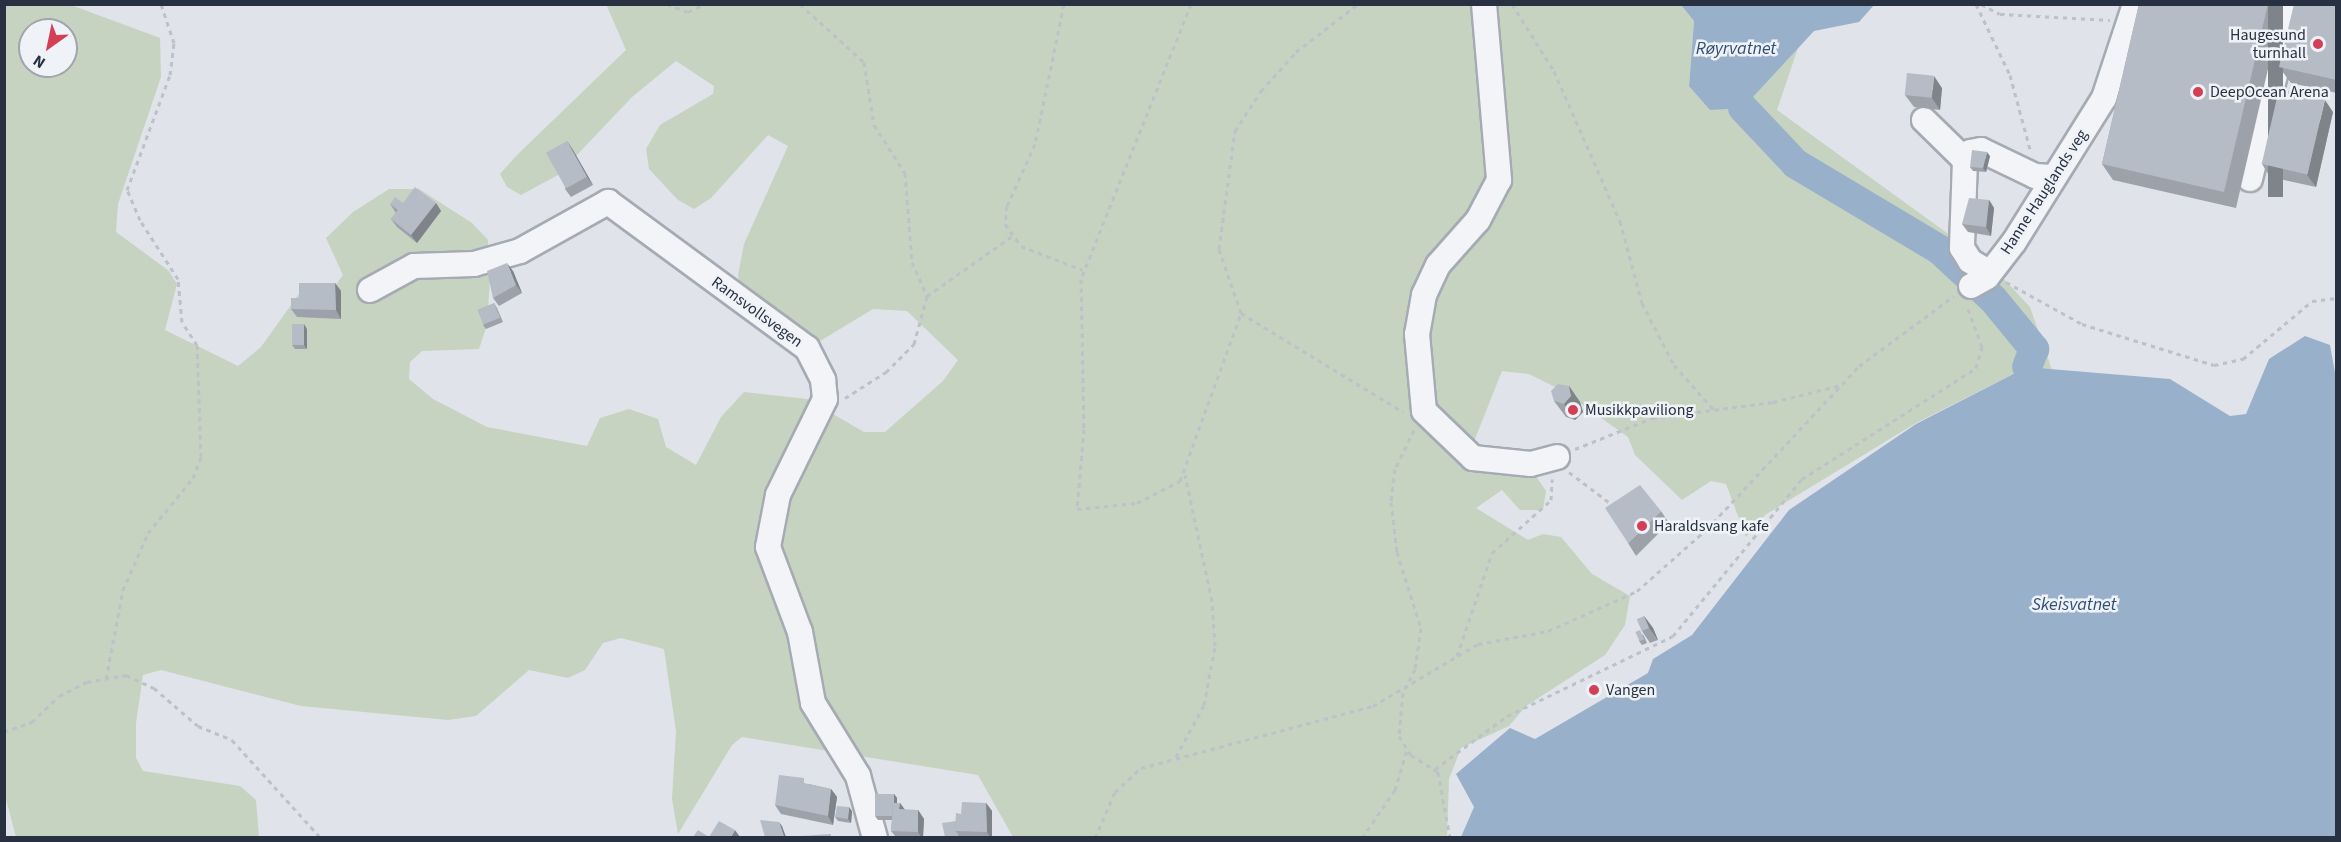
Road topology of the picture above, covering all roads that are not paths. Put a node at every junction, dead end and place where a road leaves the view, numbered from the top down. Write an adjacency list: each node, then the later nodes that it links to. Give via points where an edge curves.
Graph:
1 (1484, 4): 9 (street, via 1498,180 1478,220 1438,265 1424,295 1417,334 1421,417 1473,458 1531,465)
2 (2292, 4): 7 (street)
3 (2132, 14): 6 (street, Hanne Hauglands veg, via 2104,99)
4 (1923, 120): 5 (street)
5 (1965, 160): 6 (street, via 1970,152 1987,151); 6 (street, Hanne Hauglands veg, via 1962,248 1982,280)
6 (2044, 176)
7 (2250, 179)
8 (370, 290): 10 (street, Ramsvollsvegen, via 414,266 474,264 520,251 608,201 801,343 823,380 825,399 772,509 768,548 800,632 813,703 858,776)
9 (1557, 457)
10 (875, 837)

